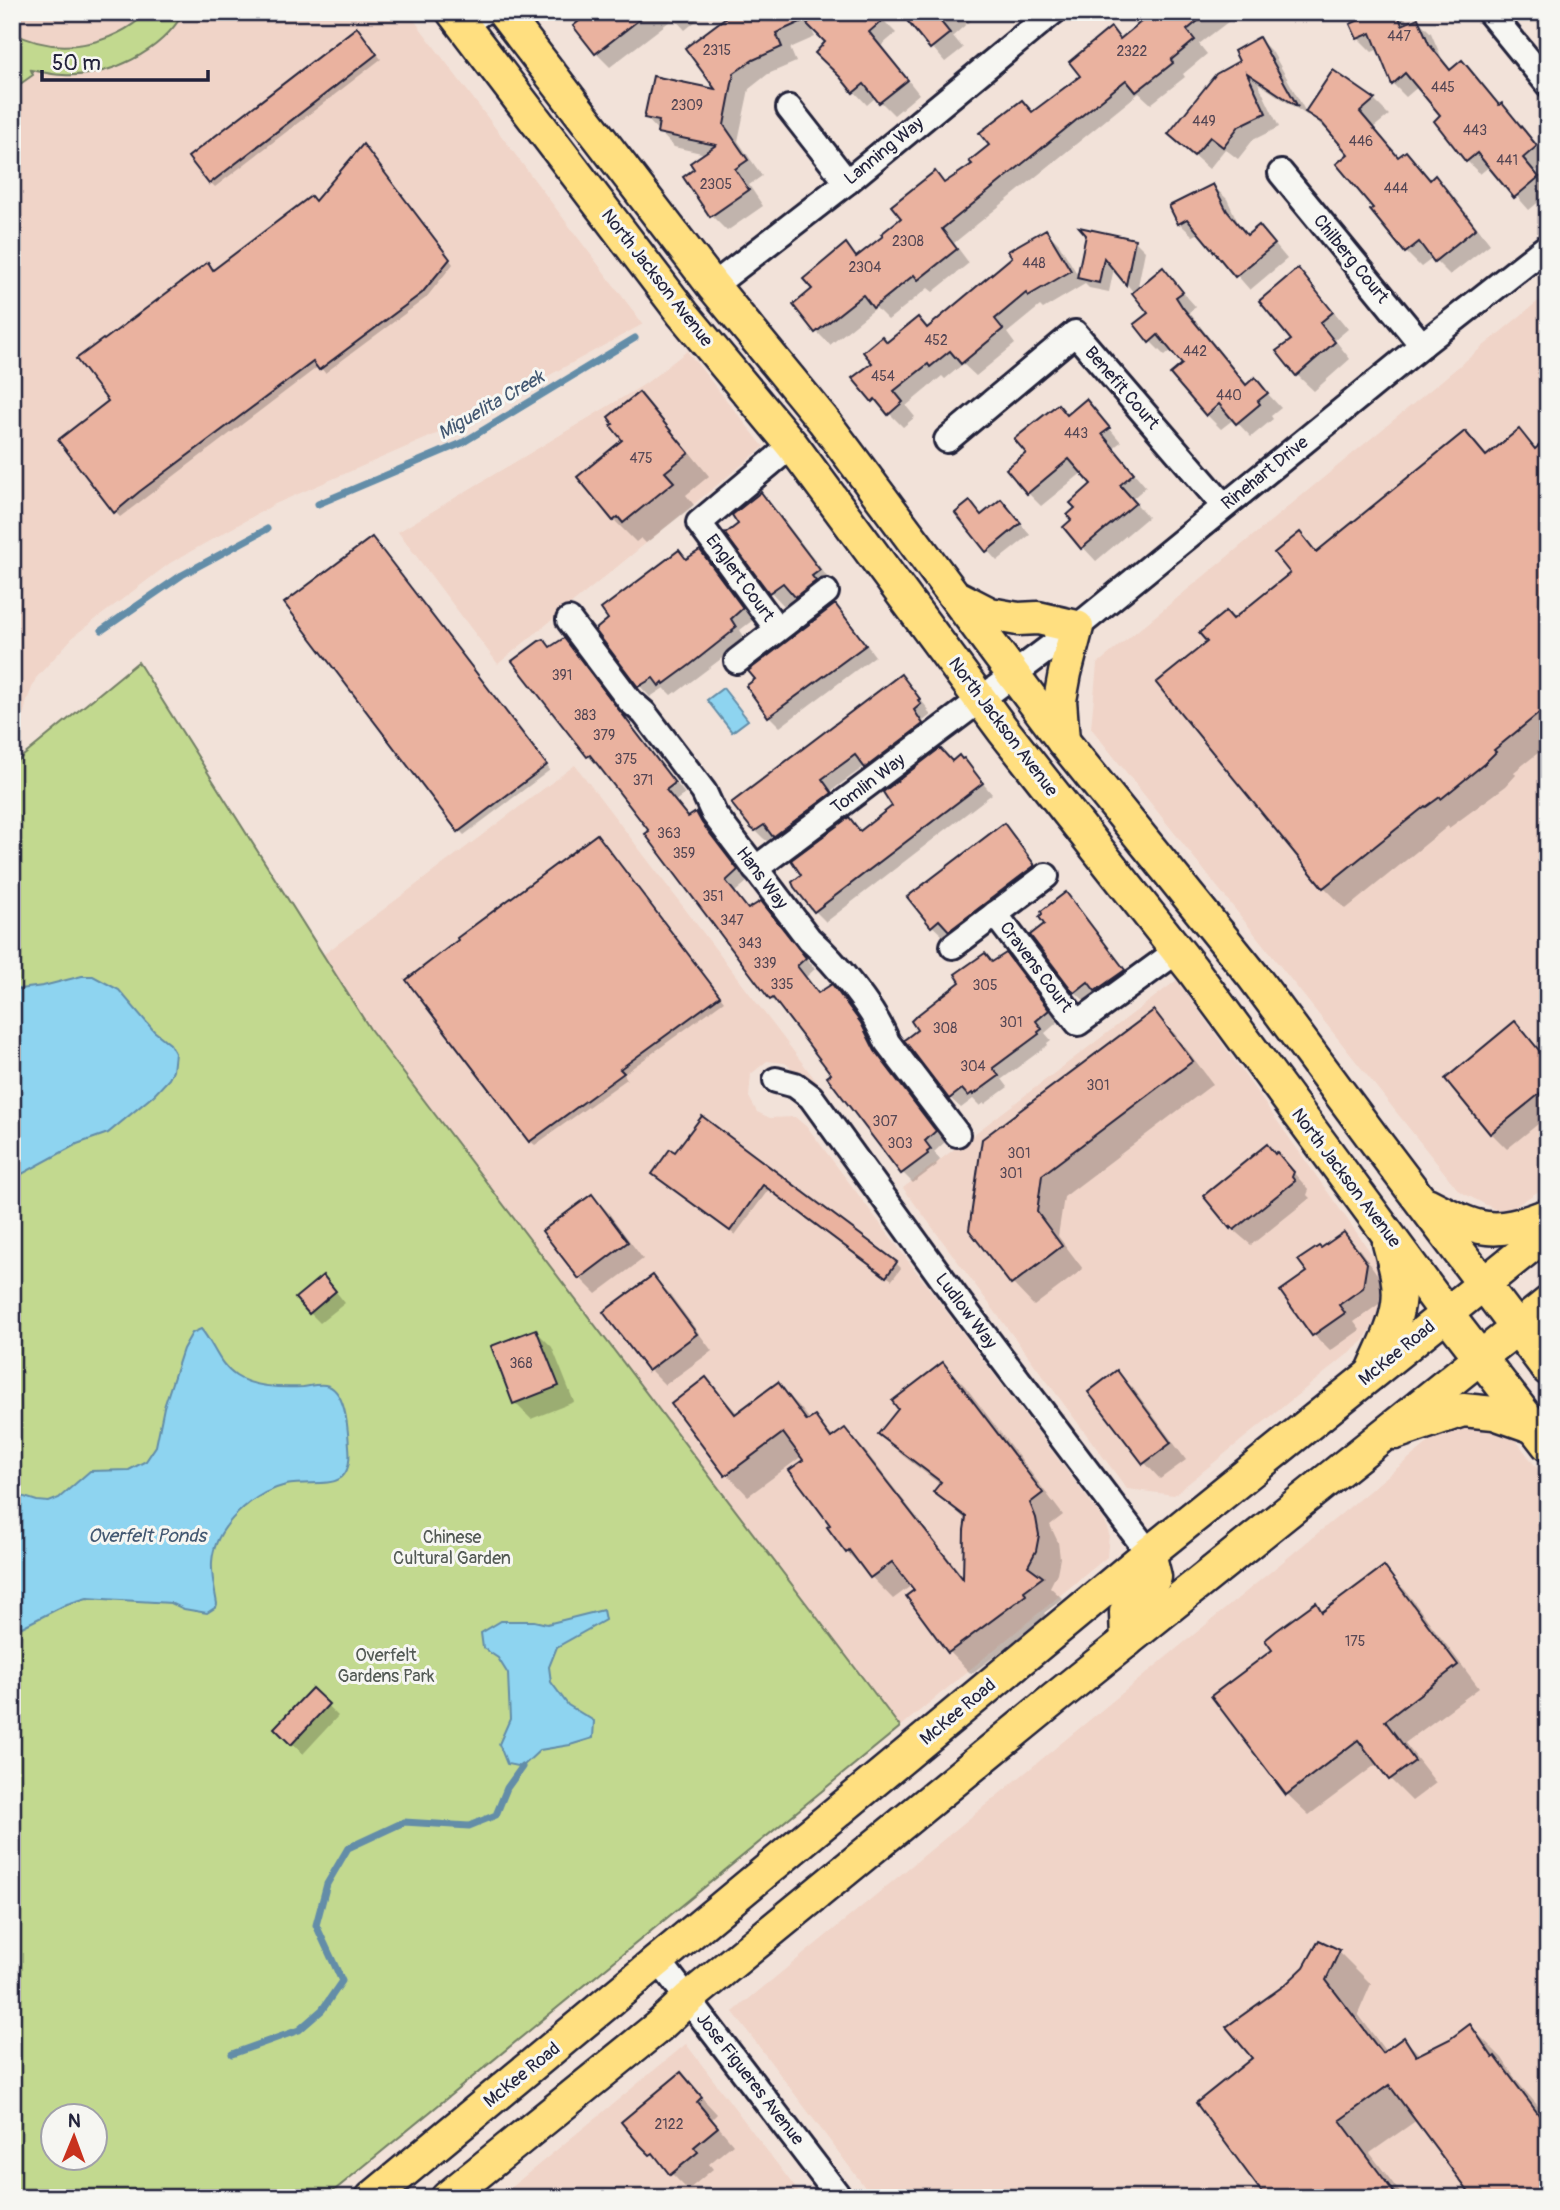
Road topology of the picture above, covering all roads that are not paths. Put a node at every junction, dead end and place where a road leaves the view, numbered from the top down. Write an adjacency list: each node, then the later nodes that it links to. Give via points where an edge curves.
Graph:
1 (503, 12): 10 (main road)
2 (1052, 12): 8 (street, Lanning Way)
3 (1490, 13): 5 (street)
4 (466, 17): 13 (main road, North Jackson Avenue, via 683,314)
5 (1548, 84)
6 (789, 108): 8 (street)
7 (1281, 173): 11 (street, Chilberg Court)
8 (847, 182): 10 (street, Lanning Way)
9 (1548, 246): 11 (street, Rinehart Drive)
10 (713, 286): 16 (main road, via 823,420)
11 (1422, 345): 14 (street, Rinehart Drive)
12 (947, 440): 14 (street, Benefit Court, via 1075,333)
13 (792, 445): 19 (street, Englert Court, via 699,523); 22 (main road, North Jackson Avenue)
14 (1223, 506): 18 (street, Rinehart Drive)
15 (826, 592): 19 (street, Englert Court)
16 (954, 595): 18 (main road, via 990,614); 21 (main road)
17 (569, 620): 24 (street, Hans Way, via 704,792 714,814)
18 (1077, 627): 21 (street, Rinehart Drive); 23 (main road, via 1060,700)
19 (777, 629): 20 (street, Englert Court)
20 (737, 661)
21 (1012, 675): 22 (street, Rinehart Drive); 23 (main road)
22 (981, 699): 24 (street, Tomlin Way); 28 (main road, North Jackson Avenue)
23 (1063, 741): 31 (main road, via 1253,975)
24 (755, 869): 30 (street, Hans Way, via 881,1025 887,1042)
25 (1046, 876): 26 (street)
26 (995, 914): 27 (street); 28 (street, Cravens Court, via 1078,1023)
27 (953, 946)
28 (1177, 951): 33 (main road, North Jackson Avenue)
29 (776, 1080): 44 (street, Ludlow Way, via 795,1085 811,1097)
30 (957, 1134)
31 (1421, 1201): 32 (main road, via 1486,1229 1507,1229); 35 (main road)
32 (1548, 1215)
33 (1386, 1232): 37 (main road, North Jackson Avenue); 41 (main road, via 1399,1284 1398,1304)
34 (1548, 1232): 35 (main road, McKee Road)
35 (1483, 1283): 37 (main road, McKee Road); 38 (main road)
36 (1548, 1303): 38 (main road)
37 (1446, 1313): 39 (main road, North Jackson Avenue); 41 (main road, McKee Road)
38 (1517, 1327): 39 (main road); 40 (main road)
39 (1480, 1356): 42 (main road, North Jackson Avenue); 43 (main road)
40 (1548, 1369)
41 (1372, 1374): 44 (main road, McKee Road)
42 (1541, 1436): 43 (main road, via 1493,1413 1463,1410)
43 (1377, 1440): 45 (main road)
44 (1149, 1553): 45 (main road, via 1155,1577 1126,1612); 46 (main road, McKee Road)
45 (1127, 1641): 47 (main road)
46 (659, 1961): 47 (street, Jose Figueres Avenue); 48 (main road, McKee Road)
47 (688, 1999): 49 (main road); 50 (street, Jose Figueres Avenue)
48 (372, 2198)
49 (447, 2198)
50 (840, 2198)

